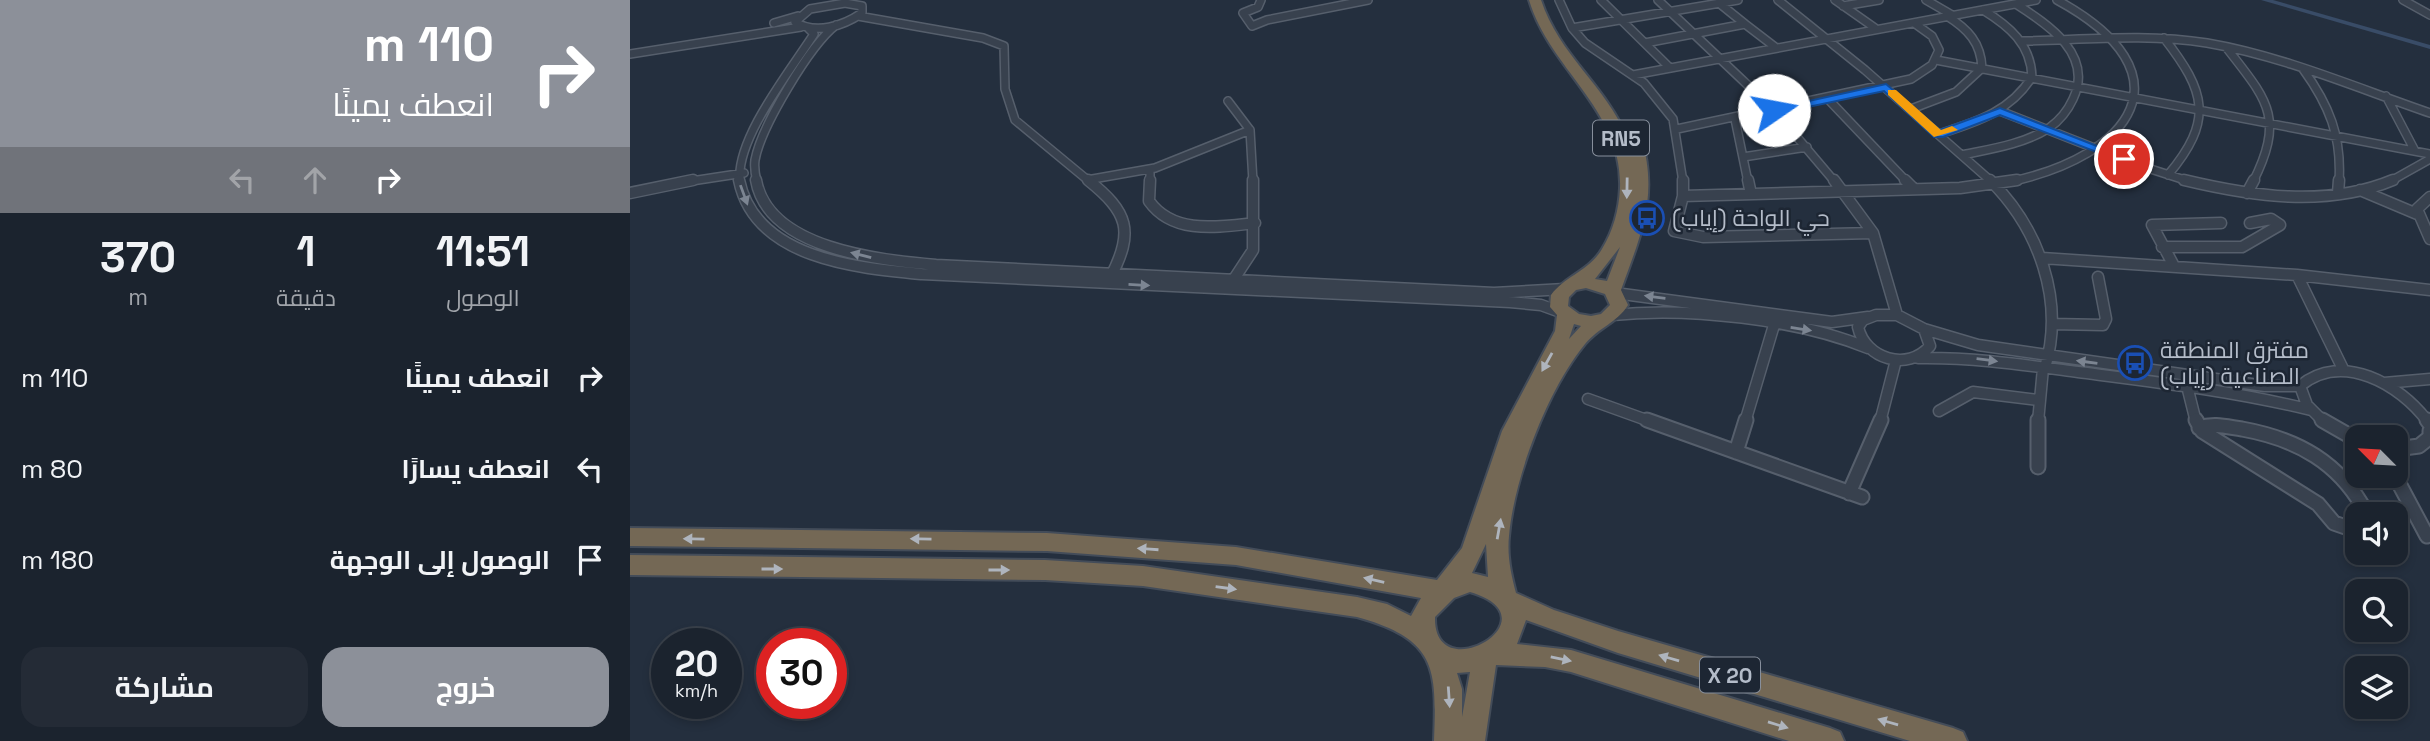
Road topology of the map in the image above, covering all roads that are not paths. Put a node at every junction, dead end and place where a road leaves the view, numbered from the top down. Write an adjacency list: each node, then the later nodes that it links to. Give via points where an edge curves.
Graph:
1 (831, 0): 20 (street)
2 (1261, 0): 3 (street, via 1257,8 1243,13 1252,26)
3 (1368, 0)
4 (1535, 0): 105 (highway, RN5, one-way to 105, via 1550,36 1611,115 1626,155 1627,209 1618,236 1598,268)
5 (1545, 0): 108 (highway, RN5, via 1562,39 1624,115 1638,149 1642,206)
6 (1559, 0): 33 (street)
7 (1601, 0): 28 (street)
8 (1658, 0): 23 (street)
9 (1738, 0): 18 (street)
10 (1778, 0): 36 (street)
11 (1835, 0): 21 (street)
12 (1879, 0): 21 (street)
13 (1926, 0): 24 (street)
14 (2036, 0): 19 (street)
15 (2057, 0): 38 (street)
16 (2403, 0): 25 (street)
17 (849, 1): 20 (street); 27 (street, via 863,9)
18 (1718, 3): 23 (street); 30 (street)
19 (2016, 4): 22 (street); 39 (street)
20 (822, 6): 26 (street)
21 (1843, 6): 34 (street)
22 (1983, 10): 24 (street); 40 (street)
23 (1671, 12): 28 (street); 35 (street)
24 (1949, 15): 29 (street); 49 (street, via 1975,38)
25 (2430, 15)
26 (798, 16): 32 (street, via 794,22); 42 (street)
27 (858, 16): 31 (street); 81 (street, via 983,38 1004,46 1005,89 1015,120)
28 (1622, 19): 33 (street); 41 (street)
29 (1914, 23): 34 (street); 47 (street, via 1936,40)
30 (1745, 24): 35 (street); 43 (street)
31 (836, 25): 32 (street); 79 (street, via 824,34 763,136)
32 (805, 27): 45 (street); 78 (street, via 814,34 746,150)
33 (1572, 28): 51 (street, via 1598,54)
34 (1875, 28): 36 (street)
35 (1693, 33): 41 (street); 46 (street)
36 (1826, 37): 43 (street); 54 (street)
37 (2164, 38): 38 (street); 44 (street); 61 (street, via 2189,70)
38 (2112, 39): 39 (street); 55 (street, via 2133,75)
39 (2065, 40): 40 (street); 53 (street, via 2078,65)
40 (2021, 41): 52 (street)
41 (1645, 43): 48 (street)
42 (630, 47)
43 (1775, 47): 46 (street)
44 (2226, 47): 50 (street); 65 (street, via 2259,89)
45 (630, 54)
46 (1720, 59): 48 (street); 60 (street)
47 (1936, 60): 49 (street); 54 (street, via 1917,76)
48 (1670, 68): 51 (street)
49 (1982, 68): 52 (street); 59 (street, via 1956,92)
50 (2303, 69): 56 (street); 70 (street, via 2333,115)
51 (1633, 75): 66 (street, via 1661,102)
52 (2032, 77): 53 (street); 62 (street)
53 (2080, 86): 55 (street); 68 (street, via 2069,107)
54 (1886, 87): 57 (street); 59 (street)
55 (2135, 96): 61 (street); 72 (street, via 2115,136)
56 (2386, 96): 63 (street); 73 (street)
57 (1828, 99): 60 (street); 83 (street)
58 (1228, 100): 67 (street)
59 (1911, 109): 69 (street)
60 (1774, 110): 64 (street); 71 (street)
61 (2202, 110): 65 (street); 80 (street, via 2196,139)
62 (2000, 111): 68 (street); 69 (street)
63 (2430, 113)
64 (1735, 119): 66 (street); 76 (street)
65 (2270, 122): 70 (street); 88 (street, via 2265,161)
66 (1677, 129): 90 (street)
67 (1250, 130): 77 (street); 93 (street)
68 (2047, 130): 72 (street); 74 (street)
69 (1939, 134): 74 (street)
70 (2340, 135): 73 (street); 86 (street)
71 (1807, 147): 76 (street); 85 (street)
72 (2097, 149): 80 (street); 82 (street, via 2059,167)
73 (2415, 150): 75 (street)
74 (1962, 155): 82 (street)
75 (2430, 156): 84 (street, via 2389,181)
76 (1743, 157): 89 (street)
77 (1150, 170): 81 (street); 93 (street, via 1149,201 1167,218 1198,226)
78 (739, 173): 79 (street); 87 (street); 103 (street, one-way to 103, via 752,215 766,228 843,264 922,274)
79 (754, 173): 103 (street, one-way to 79, via 860,256 793,230 765,204)
80 (2168, 175): 88 (street)
81 (1087, 180): 103 (street, via 1114,200 1123,215 1125,241)
82 (1995, 185): 83 (street); 99 (street, via 2022,218)
83 (1914, 189): 85 (street)
84 (2360, 190): 86 (street); 92 (street)
85 (1844, 192): 89 (street); 96 (street)
86 (2338, 192): 88 (street, via 2295,196)
87 (630, 193)
88 (2247, 193)
89 (1751, 194): 90 (street)
90 (1683, 196): 96 (street, via 1673,228 1684,235)
91 (2430, 198): 92 (street, via 2419,204)
92 (2417, 214): 97 (street)
93 (1255, 223): 104 (street, via 1250,257)
94 (2221, 223): 98 (street, via 2152,225)
95 (2250, 223): 98 (street, via 2271,219 2280,225 2242,247)
96 (1873, 233): 110 (street)
97 (2430, 239)
98 (2162, 247): 100 (street)
99 (2042, 258): 100 (street); 113 (street)
100 (2174, 266): 101 (street)
101 (2297, 275): 107 (street); 120 (street)
102 (2098, 277): 113 (street, via 2106,319 2103,325)
103 (1110, 278): 104 (street); 106 (street, one-way to 106)
104 (1233, 280): 105 (street, via 1494,293); 106 (street)
105 (1570, 287): 108 (highway, via 1595,284); 109 (highway, via 1558,301)
106 (1226, 289): 109 (street, via 1510,302 1541,305)
107 (2430, 290)
108 (1614, 292): 111 (street, one-way to 108, via 1832,322); 112 (highway, RN5, via 1619,304)
109 (1565, 314): 112 (highway, via 1585,321); 145 (highway, one-way to 145, via 1564,331 1512,431 1473,548)
110 (1897, 315): 111 (street); 115 (street)
111 (1868, 317): 116 (street, via 1858,327)
112 (1606, 318): 114 (street, via 1669,311); 146 (highway, one-way to 112, via 1497,541 1517,462 1568,356 1583,335)
113 (2052, 324): 119 (street)
114 (1774, 325): 116 (street, one-way to 116, via 1836,335); 134 (street)
115 (1924, 329): 117 (street, via 1930,346); 119 (street)
116 (1868, 348): 118 (street)
117 (1919, 358): 118 (street); 119 (street, one-way to 119)
118 (1896, 360): 137 (street, via 1884,415)
119 (2046, 364): 123 (street); 124 (street, one-way to 119); 126 (street)
120 (2344, 371): 122 (street); 124 (street, via 2308,376)
121 (2430, 379): 122 (street)
122 (2383, 383): 129 (street, via 2405,395)
123 (2187, 386): 127 (street); 130 (street)
124 (2300, 386): 127 (street)
125 (1588, 399): 134 (street)
126 (2038, 400): 128 (street, via 1973,392); 135 (street)
127 (2311, 410): 132 (street)
128 (1939, 411)
129 (2430, 424)
130 (2199, 428): 139 (street, via 2215,424 2294,443 2346,481); 141 (street, via 2318,504 2334,523)
131 (2430, 431): 133 (street)
132 (2345, 434)
133 (2425, 448)
134 (1736, 452): 137 (street)
135 (2038, 467)
136 (2403, 488): 140 (street)
137 (1849, 493): 138 (street)
138 (1862, 498)
139 (2361, 502)
140 (2424, 519): 142 (street)
141 (2345, 527)
142 (2427, 536)
143 (630, 537): 145 (highway, one-way to 143, via 1236,556 1047,542)
144 (630, 565): 147 (highway, one-way to 147, via 1045,570 1143,576 1357,607 1387,615)
145 (1443, 590): 146 (highway, via 1483,583); 147 (highway, via 1425,611)
146 (1507, 599): 148 (highway, via 1514,612 1510,636); 152 (highway, X 20, one-way to 146, via 1607,639)
147 (1432, 644): 148 (highway, via 1454,660); 149 (highway, one-way to 149, via 1449,689)
148 (1489, 656): 150 (highway); 151 (highway, X 20, one-way to 151, via 1571,661)
149 (1448, 741)
150 (1471, 741)
151 (1830, 741)
152 (1953, 741)

